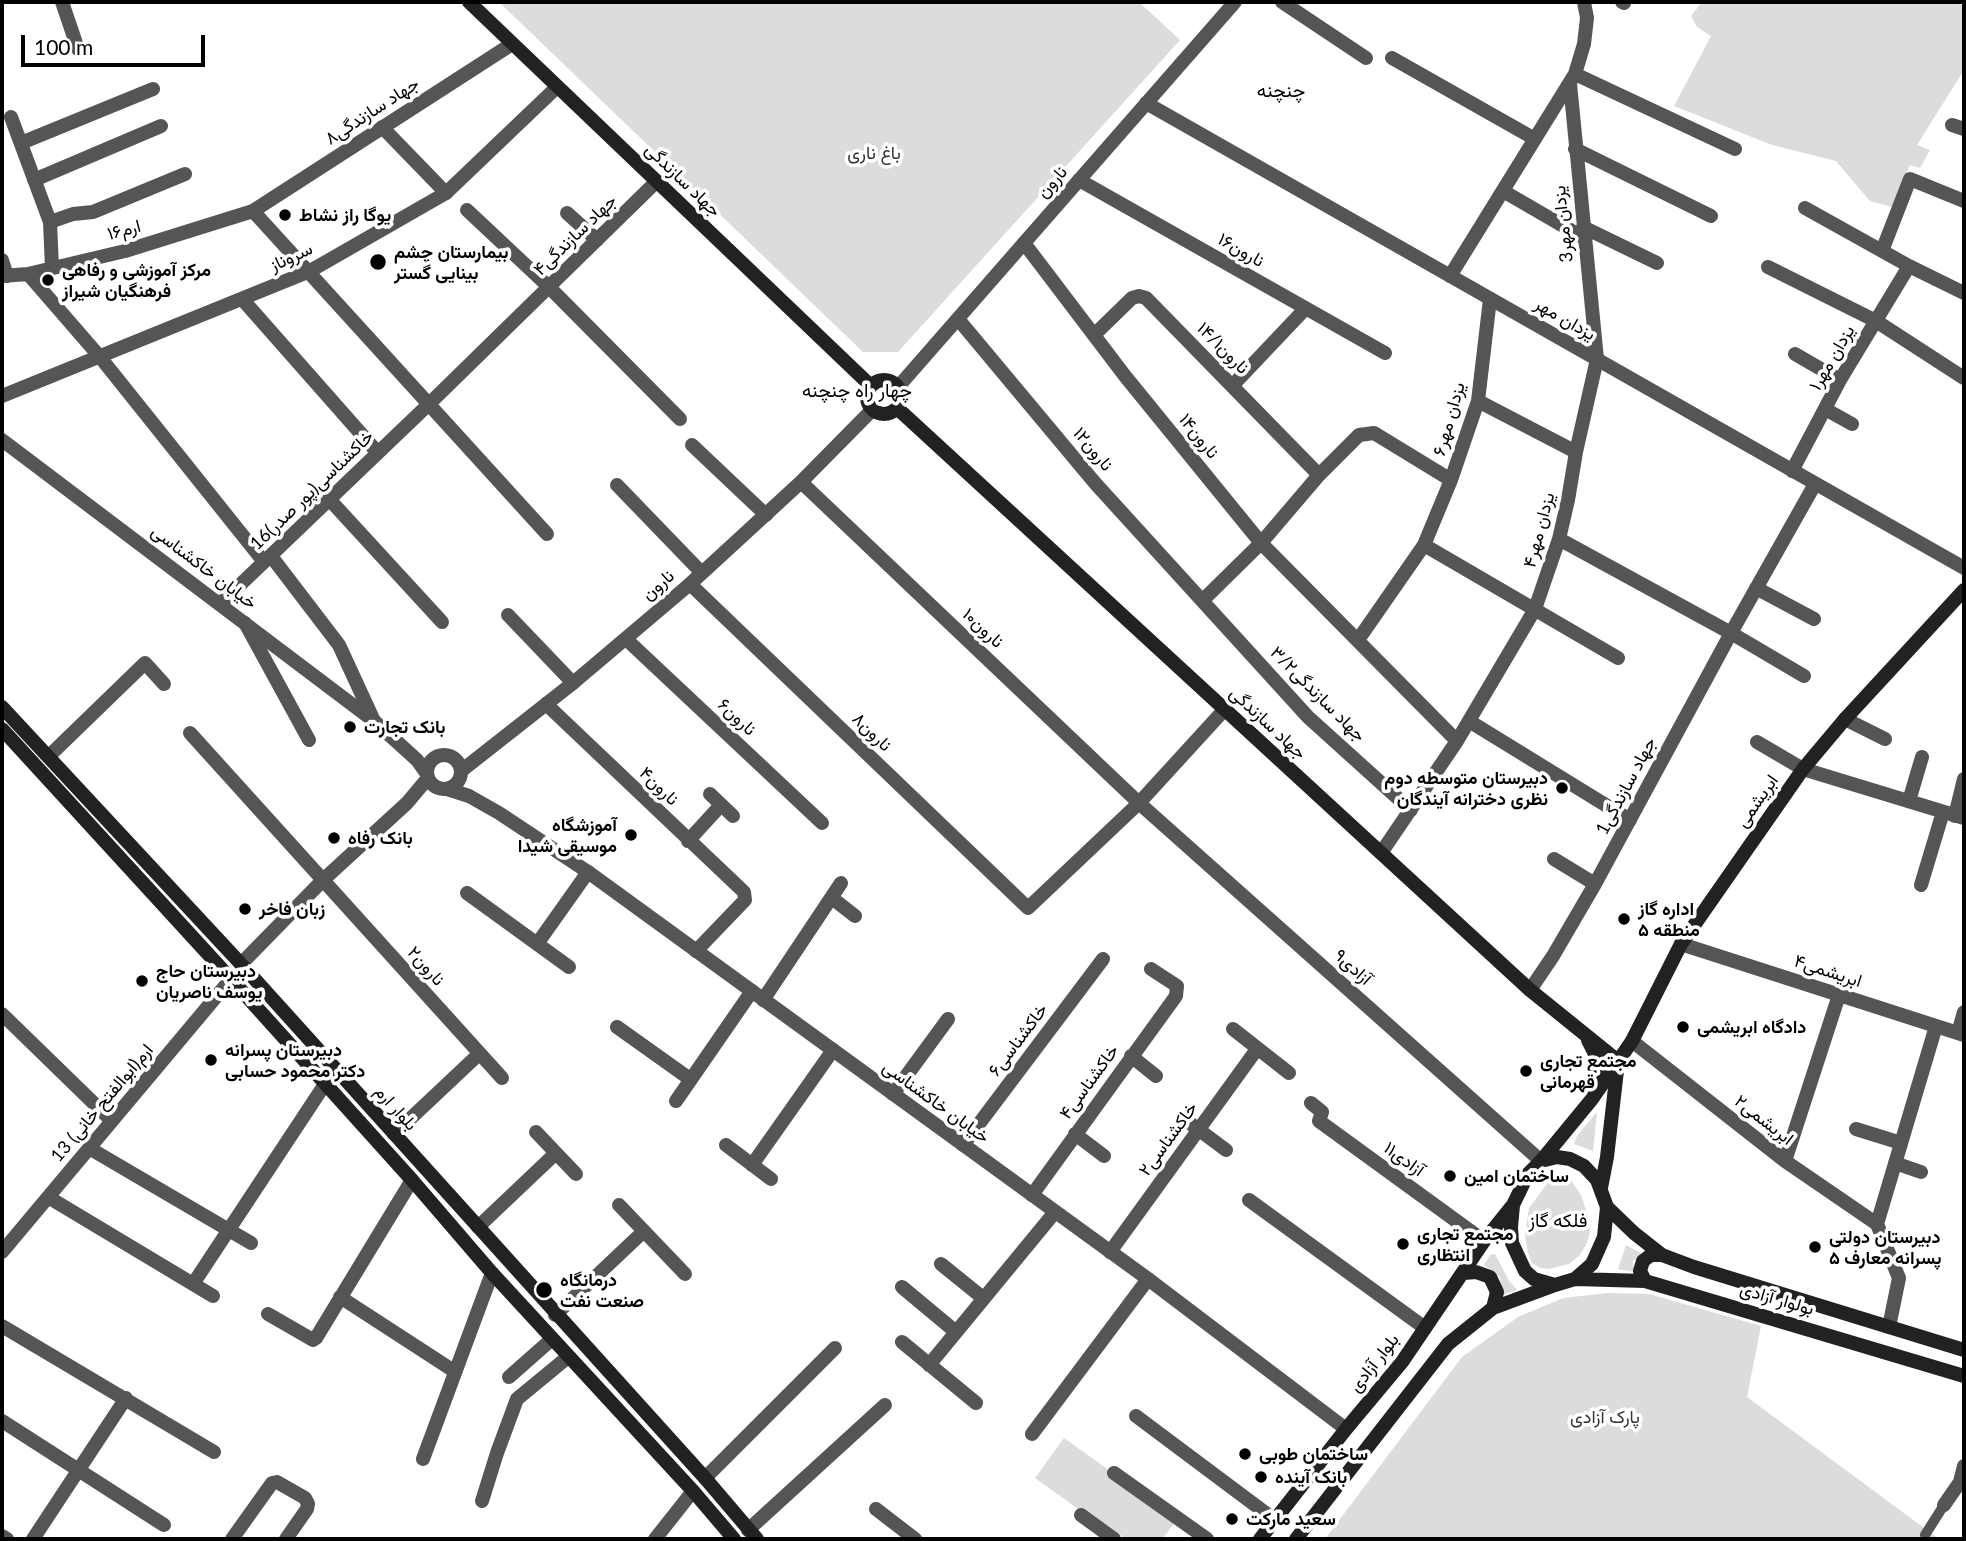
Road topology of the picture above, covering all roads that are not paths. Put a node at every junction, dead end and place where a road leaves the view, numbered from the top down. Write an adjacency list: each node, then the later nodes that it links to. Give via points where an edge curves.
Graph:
1 (62, 2): 7 (street)
2 (469, 2): 6 (main road, جهاد سازندگی)
3 (1235, 2): 13 (street, نارون)
4 (1282, 2): 8 (street)
5 (1584, 2): 10 (street, via 1584,44)
6 (512, 44): 11 (main road, جهاد سازندگی); 16 (street, جهاد سازندگی۸)
7 (78, 50)
8 (1366, 58)
9 (1392, 58): 17 (street)
10 (1573, 79): 17 (street); 19 (street, 3یزدان مهر); 20 (street)
11 (557, 87): 24 (main road, جهاد سازندگی); 26 (street, سروناز)
12 (153, 89): 18 (street)
13 (1146, 103): 23 (street, نارون); 46 (street, یزدان مهر)
14 (11, 117): 18 (street)
15 (161, 126): 22 (street)
16 (382, 127): 26 (street); 30 (street, جهاد سازندگی۸)
17 (1535, 139): 25 (street)
18 (21, 142): 22 (street)
19 (1575, 149): 32 (street); 34 (street, 3یزدان مهر)
20 (1735, 149)
21 (185, 174): 33 (street, via 93,212)
22 (34, 180): 33 (street)
23 (1079, 180): 36 (street, نارون); 51 (street, نارون۱۶)
24 (656, 182): 35 (street, جهاد سازندگی۴); 62 (main road, جهاد سازندگی)
25 (1503, 191): 34 (street); 46 (street)
26 (446, 193): 43 (street, سروناز)
27 (1964, 201): 37 (street, via 1910,179)
28 (1805, 208): 37 (street)
29 (467, 210): 47 (street)
30 (253, 211): 42 (street, ارم۱۶, via 125,251); 43 (street)
31 (567, 214): 35 (street)
32 (1711, 216)
33 (50, 222): 42 (street)
34 (1583, 233): 39 (street); 58 (street, 3یزدان مهر)
35 (597, 240): 47 (street, جهاد سازندگی۴)
36 (1024, 243): 52 (street, نارون); 54 (street, نارون۱۴)
37 (1882, 251): 40 (street)
38 (2, 260): 45 (street)
39 (1657, 263)
40 (1909, 266): 48 (street); 53 (street, یزدان مهر۱)
41 (1768, 267): 53 (street)
42 (52, 268): 44 (street, ارم۱۶)
43 (310, 271): 50 (street, سروناز); 66 (street)
44 (28, 274): 45 (street, ارم۱۶); 57 (street)
45 (5, 276)
46 (1450, 276): 49 (street, یزدان مهر)
47 (549, 286): 66 (street, جهاد سازندگی۴); 70 (street)
48 (1964, 293)
49 (1490, 299): 58 (street, یزدان مهر); 65 (street, یزدان مهر۶)
50 (243, 300): 57 (street, سروناز); 75 (street)
51 (1305, 309): 55 (street, نارون۱۶); 61 (street)
52 (958, 319): 63 (street, نارون); 94 (street, نارون۱۲)
53 (1876, 321): 59 (street); 60 (street, یزدان مهر۱)
54 (1094, 335): 61 (street, ۱۴/۱نارون, via 1132,298 1146,298); 86 (street, نارون۱۴)
55 (1385, 353)
56 (1795, 354): 60 (street)
57 (100, 357): 64 (street, سروناز); 88 (street)
58 (1597, 359): 74 (street, یزدان مهر۴); 76 (street, یزدان مهر)
59 (1959, 376)
60 (1840, 380): 68 (street, یزدان مهر۱)
61 (1233, 385): 77 (street, ۱۴/۱نارون)
62 (871, 386): 63 (main road, via 885,380); 69 (main road, via 866,395)
63 (898, 387): 67 (main road, via 901,398)
64 (4, 391)
65 (1478, 401): 74 (street); 78 (street, یزدان مهر۶)
66 (430, 403): 75 (street, 16خاکشناسی(پور صدر)); 84 (street)
67 (897, 408): 69 (main road, via 887,414); 110 (main road, جهاد سازندگی)
68 (1825, 409): 71 (street); 76 (street, یزدان مهر۱)
69 (872, 410): 79 (street, نارون)
70 (680, 419)
71 (1852, 424)
72 (2, 440): 95 (street, خیابان خاکشناسی)
73 (692, 445): 83 (street)
74 (1576, 452): 85 (street, یزدان مهر۴)
75 (378, 453): 82 (street, 16خاکشناسی(پور صدر))
76 (1792, 471): 80 (street, یزدان مهر)
77 (1319, 475): 78 (street, via 1365,432 1374,433); 86 (street)
78 (1451, 480): 87 (street, یزدان مهر۶)
79 (801, 482): 83 (street, نارون); 130 (street, نارون۱۰)
80 (1815, 484): 89 (street, یزدان مهر); 92 (street, 1جهاد سازندگی)
81 (617, 485): 90 (street)
82 (330, 499): 88 (street, 16خاکشناسی(پور صدر)); 100 (street)
83 (766, 515): 90 (street, نارون)
84 (547, 534)
85 (1559, 539): 96 (street, یزدان مهر۴); 101 (street)
86 (1261, 543): 94 (street); 103 (street, نارون۱۴)
87 (1424, 545): 96 (street); 103 (street, یزدان مهر۶)
88 (268, 559): 95 (street, 16خاکشناسی(پور صدر)); 113 (street, via 339,645)
89 (1964, 568)
90 (701, 572): 91 (street, نارون)
91 (690, 584): 102 (street, نارون); 130 (street, نارون۸, via 1028,908)
92 (1756, 588): 98 (street); 101 (street, 1جهاد سازندگی)
93 (1964, 590): 111 (main road, ابریشمی)
94 (1203, 600): 132 (street, ۳/۲جهاد سازندگی, via 1308,717)
95 (220, 604): 99 (street, خیابان خاکشناسی)
96 (1535, 609): 104 (street); 112 (street, یزدان مهر۴)
97 (508, 615): 106 (street)
98 (1814, 619)
99 (244, 622): 113 (street, خیابان خاکشناسی); 117 (street)
100 (442, 622)
101 (1731, 633): 105 (street); 136 (street, 1جهاد سازندگی)
102 (626, 639): 106 (street, نارون); 137 (street, نارون۶)
103 (1358, 640): 118 (street, نارون۱۴)
104 (1618, 658)
105 (1804, 676)
106 (573, 683): 108 (street, نارون)
107 (164, 684): 121 (street, via 145,663)
108 (546, 704): 120 (street, نارون); 138 (street, نارون۴)
109 (2, 707): 121 (main road, بلوار ارم)
110 (1225, 709): 130 (street); 139 (main road, جهاد سازندگی)
111 (1845, 719): 116 (street); 124 (main road, ابریشمی)
112 (1469, 721): 118 (street, یزدان مهر۴); 136 (street)
113 (378, 724): 122 (street, خیابان خاکشناسی, via 407,745); 127 (street, خیابان خاکشناسی)
114 (2, 729): 156 (main road, بلوار ارم)
115 (191, 733): 142 (street, نارون۲)
116 (1885, 739)
117 (309, 740)
118 (1457, 741): 132 (street, یزدان مهر۴)
119 (1757, 742): 124 (street)
120 (490, 749): 122 (street, نارون, via 470,757); 125 (street, نارون)
121 (48, 756): 153 (main road, بلوار ارم)
122 (445, 757): 125 (street, via 459,763); 127 (street, via 431,762)
123 (1922, 757): 129 (street)
124 (1803, 769): 129 (street); 150 (main road, ابریشمی)
125 (461, 774): 127 (street, via 457,784); 133 (street, خیابان خاکشناسی)
126 (1964, 779): 134 (street)
127 (435, 782): 133 (street, خیابان خاکشناسی); 142 (street)
128 (710, 794): 131 (street)
129 (1909, 801): 134 (street)
130 (1139, 803): 197 (street, آزادی۹)
131 (722, 805): 135 (street); 138 (street)
132 (1411, 810): 139 (street, یزدان مهر۴)
133 (499, 813): 141 (street, خیابان خاکشناسی)
134 (1954, 815): 145 (street)
135 (733, 816)
136 (1630, 820): 144 (street, 1جهاد سازندگی)
137 (822, 823)
138 (688, 841): 151 (street, نارون۴, via 744,892 746,900)
139 (1381, 853): 157 (main road, جهاد سازندگی)
140 (1554, 859): 144 (street)
141 (588, 872): 149 (street); 151 (street, خیابان خاکشناسی)
142 (323, 880): 153 (street); 171 (street, نارون۲)
143 (841, 883): 147 (street)
144 (1595, 884): 157 (street, 1جهاد سازندگی)
145 (1921, 885)
146 (467, 893): 149 (street)
147 (832, 898): 148 (street); 159 (street)
148 (855, 916)
149 (537, 944): 154 (street)
150 (1681, 944): 158 (street, ابریشمی۴); 168 (main road, ابریشمی)
151 (696, 951): 159 (street, خیابان خاکشناسی)
152 (1103, 959): 191 (street, خاکشناسی۶)
153 (241, 964): 188 (main road, بلوار ارم)
154 (569, 967)
155 (1151, 969): 172 (street, خاکشناسی۴, via 1177,986 1176,996)
156 (231, 979): 178 (main road, بلوار ارم); 184 (street, 13 ارم(ابوالفتح خانی))
157 (1530, 990): 167 (main road, جهاد سازندگی)
158 (1839, 995): 163 (street, ابریشمی۴); 198 (street)
159 (757, 996): 170 (street, خیابان خاکشناسی); 177 (street)
160 (1964, 1012): 166 (street)
161 (2, 1014): 184 (street)
162 (948, 1019): 179 (street)
163 (1936, 1026): 166 (street, ابریشمی۴); 190 (street)
164 (617, 1027): 177 (street)
165 (1233, 1029): 169 (street)
166 (1961, 1034)
167 (1586, 1036): 173 (main road, جهاد سازندگی); 180 (main road, via 1597,1069)
168 (1632, 1041): 173 (main road, ابریشمی); 198 (street, ابریشمی۲)
169 (1257, 1049): 174 (street); 186 (street, خاکشناسی۲)
170 (833, 1051): 179 (street, خیابان خاکشناسی); 200 (street)
171 (479, 1054): 176 (street, نارون۲); 188 (street)
172 (1131, 1056): 175 (street); 189 (street, خاکشناسی۴)
173 (1618, 1061): 180 (main road, ابریشمی); 206 (main road)
174 (1289, 1073)
175 (1156, 1076)
176 (502, 1078)
177 (690, 1079): 181 (street)
178 (326, 1084): 205 (main road, بلوار ارم); 216 (street)
179 (893, 1094): 191 (street, خیابان خاکشناسی)
180 (1592, 1099): 197 (main road, ابریشمی)
181 (676, 1101)
182 (1311, 1103): 218 (street, آزادی۱۱, via 1322,1112 1319,1121)
183 (1183, 1118): 186 (street)
184 (112, 1121): 193 (street, 13 ارم(ابوالفتح خانی))
185 (1856, 1129): 190 (street)
186 (1198, 1130): 194 (street); 221 (street, خاکشناسی۲)
187 (536, 1132): 195 (street)
188 (394, 1134): 203 (main road, بلوار ارم)
189 (1075, 1134): 196 (street); 207 (street, خاکشناسی۴)
190 (1901, 1143): 199 (street)
191 (963, 1144): 207 (street, خیابان خاکشناسی)
192 (726, 1145): 200 (street)
193 (89, 1148): 208 (street, 13 ارم(ابوالفتح خانی)); 216 (street)
194 (1226, 1150)
195 (556, 1153): 202 (street); 215 (street)
196 (1104, 1156)
197 (1541, 1161): 206 (main road, via 1570,1159 1584,1167); 211 (main road, via 1528,1174)
198 (1785, 1161): 214 (street, ابریشمی۲)
199 (1895, 1163): 201 (street); 214 (street)
200 (752, 1165): 204 (street)
201 (1921, 1172)
202 (576, 1174)
203 (435, 1179): 205 (main road); 215 (main road, بلوار ارم)
204 (771, 1179)
205 (416, 1185): 224 (main road, بلوار ارم); 234 (street)
206 (1601, 1188): 212 (main road)
207 (1032, 1195): 213 (street, خیابان خاکشناسی)
208 (48, 1197): 220 (street, 13 ارم(ابوالفتح خانی)); 230 (street)
209 (1249, 1200): 241 (street)
210 (619, 1205): 217 (street)
211 (1513, 1205): 218 (main road, بلوار آزادی); 231 (main road, via 1512,1243 1525,1271)
212 (1607, 1207): 222 (main road, بولوار آزادی); 228 (main road, via 1599,1251)
213 (1055, 1212): 221 (street, خیابان خاکشناسی); 235 (street)
214 (1877, 1224): 240 (street, via 1899,1278)
215 (478, 1227): 238 (main road, بلوار ارم)
216 (231, 1229): 219 (street); 230 (street)
217 (644, 1231): 226 (street); 238 (street)
218 (1484, 1241): 225 (main road, بلوار آزادی)
219 (251, 1243)
220 (3, 1249)
221 (1110, 1252): 227 (street, خیابان خاکشناسی)
222 (1662, 1255): 229 (main road, via 1643,1261); 240 (main road, بولوار آزادی)
223 (941, 1264): 235 (street)
224 (492, 1273): 243 (main road, بلوار ارم); 249 (street)
225 (1464, 1273): 236 (main road, via 1490,1277 1497,1292); 241 (main road, بلوار آزادی)
226 (685, 1274)
227 (1148, 1279): 257 (street, خیابان خاکشناسی); 258 (street)
228 (1575, 1279): 229 (main road, بولوار آزادی); 231 (main road)
229 (1644, 1281): 250 (main road, بولوار آزادی)
230 (193, 1284): 233 (street)
231 (1555, 1285): 236 (main road)
232 (902, 1287): 242 (street)
233 (213, 1296)
234 (340, 1297): 237 (street, via 313,1340); 249 (street)
235 (984, 1298): 242 (street)
236 (1493, 1308): 285 (main road, via 1448,1343)
237 (268, 1314)
238 (555, 1315): 264 (main road, بلوار ارم)
239 (2, 1326): 252 (street)
240 (1889, 1326): 246 (main road, بولوار آزادی)
241 (1425, 1328): 257 (main road, بلوار آزادی)
242 (956, 1332): 248 (street)
243 (552, 1339): 247 (main road, بلوار ارم); 251 (street)
244 (902, 1342): 248 (street)
245 (835, 1348): 264 (street)
246 (1964, 1350)
247 (568, 1357): 265 (main road, بلوار ارم); 266 (street, via 517,1399)
248 (929, 1365): 253 (street)
249 (454, 1370): 260 (street)
250 (1964, 1376)
251 (509, 1377)
252 (126, 1398): 259 (street); 262 (street)
253 (976, 1403)
254 (885, 1405): 272 (street)
255 (1136, 1416): 270 (street)
256 (2, 1421): 262 (street)
257 (1346, 1429): 270 (main road, بلوار آزادی)
258 (1031, 1434)
259 (214, 1452)
260 (423, 1459)
261 (1964, 1466): 267 (street, via 1960,1482)
262 (78, 1469): 271 (street); 276 (street)
263 (1114, 1472): 283 (street)
264 (705, 1478): 272 (main road, بلوار ارم)
265 (693, 1491): 279 (street); 280 (main road, بلوار ارم)
266 (482, 1501)
267 (1944, 1505): 273 (street)
268 (876, 1509): 281 (street)
269 (1081, 1515): 282 (street)
270 (1275, 1520): 284 (main road, بلوار آزادی)
271 (164, 1525)
272 (753, 1535)
273 (1925, 1535)
274 (2, 1536): 275 (street)
275 (7, 1539)
276 (33, 1539)
277 (232, 1539): 278 (street, via 271,1483 277,1482 308,1504)
278 (286, 1539)
279 (656, 1539)
280 (734, 1539)
281 (915, 1539)
282 (1114, 1539)
283 (1207, 1539)
284 (1260, 1539)
285 (1296, 1539)

